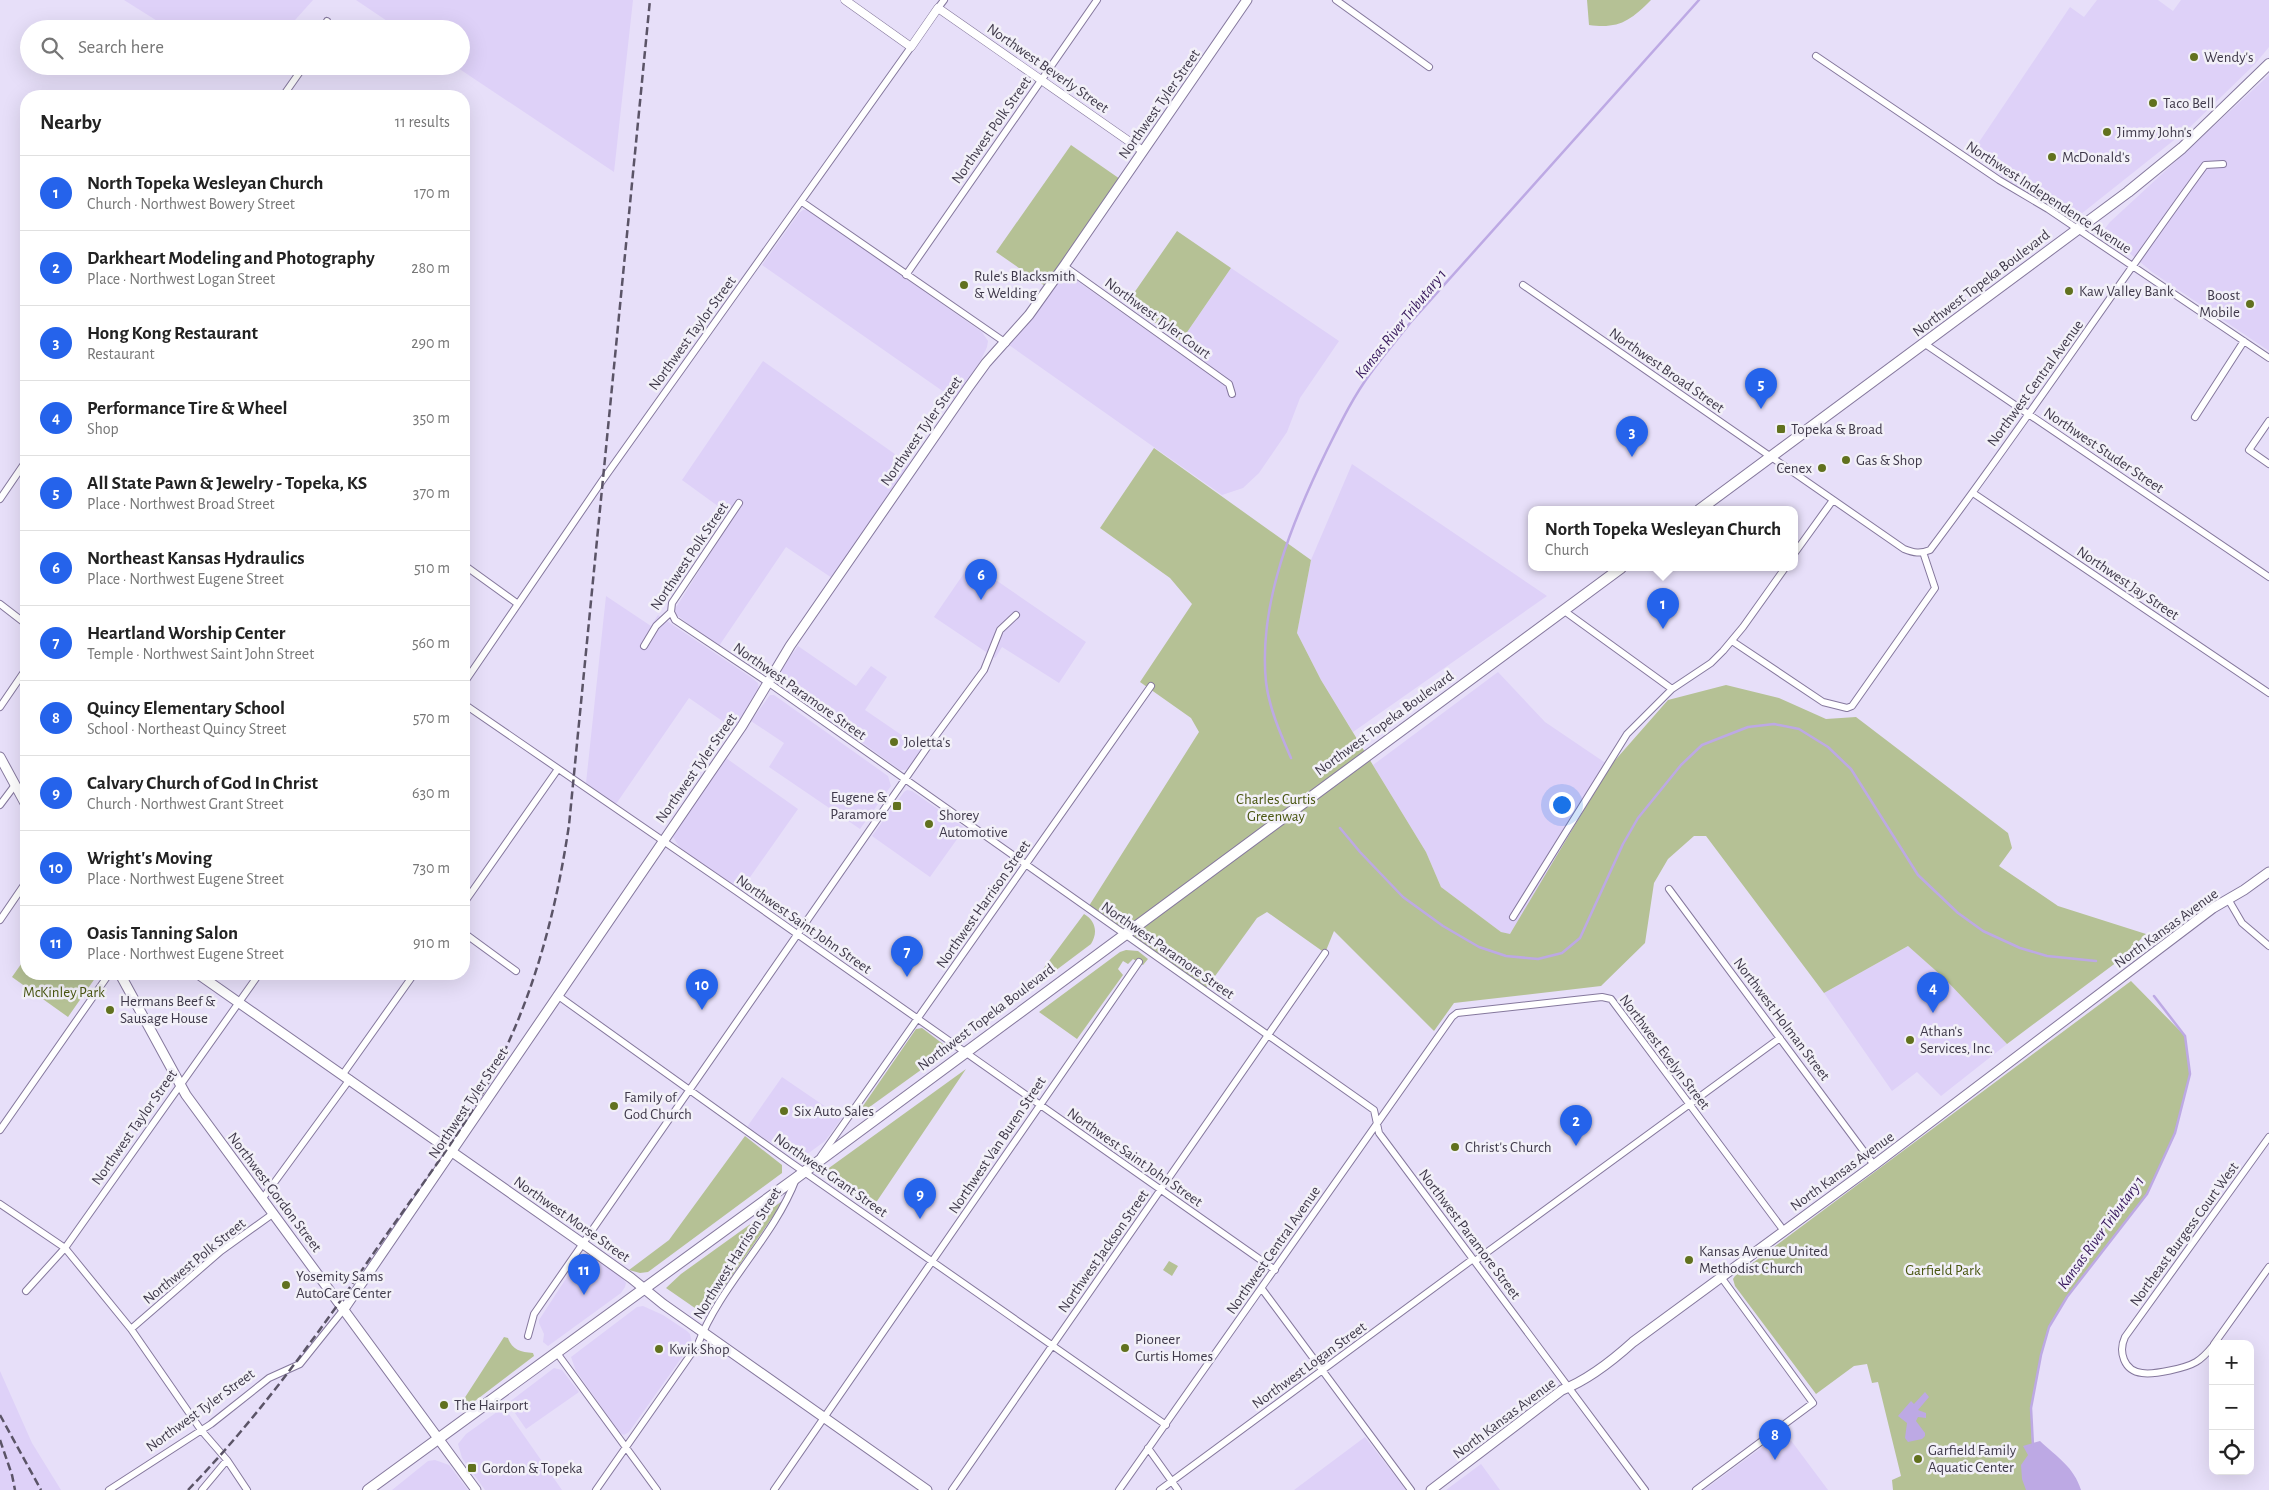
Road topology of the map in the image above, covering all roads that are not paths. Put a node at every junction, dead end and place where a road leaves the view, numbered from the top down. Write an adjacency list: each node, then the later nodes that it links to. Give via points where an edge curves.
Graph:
1 (845, 0): 7 (street)
2 (944, 0): 6 (street, Northwest Taylor Street)
3 (1097, 0): 12 (street, Northwest Polk Street)
4 (1247, 0): 14 (main road, Northwest Tyler Street)
5 (1336, 0): 10 (street)
6 (938, 8): 7 (street, Northwest Taylor Street); 12 (street, Northwest Beverly Street)
7 (911, 47): 16 (street, Northwest Taylor Street)
8 (1816, 56): 17 (street, Northwest Independence Avenue)
9 (2269, 64): 17 (main road, Northwest Topeka Boulevard, via 2182,148)
10 (1429, 67)
11 (298, 75): 13 (street)
12 (1041, 81): 14 (street, Northwest Beverly Street); 20 (street, Northwest Polk Street)
13 (287, 90)
14 (1144, 151): 18 (main road, Northwest Tyler Street)
15 (2223, 164): 19 (street, Northwest Central Avenue, via 2206,165)
16 (802, 202): 20 (street); 45 (street, Northwest Taylor Street)
17 (2078, 230): 19 (street, Northwest Independence Avenue); 24 (main road, Northwest Topeka Boulevard)
18 (1064, 266): 23 (main road, Northwest Tyler Street); 26 (street, Northwest Tyler Court, via 1229,384)
19 (2131, 266): 22 (street, Northwest Independence Avenue); 27 (street, Northwest Central Avenue)
20 (906, 275): 23 (street)
21 (1523, 285): 30 (street, Northwest Broad Street)
22 (2244, 341): 25 (street, Northwest Independence Avenue); 28 (street)
23 (1006, 343): 54 (main road, Northwest Tyler Street, via 968,388 790,646)
24 (1925, 344): 27 (street, Northwest Studer Street); 30 (main road, Northwest Topeka Boulevard)
25 (2269, 358)
26 (1232, 394)
27 (2028, 414): 33 (street, Northwest Central Avenue); 43 (street, Northwest Studer Street)
28 (2195, 417)
29 (2269, 421): 31 (street, via 2249,450)
30 (1771, 457): 35 (street, Northwest Broad Street); 37 (main road, Northwest Topeka Boulevard)
31 (2269, 464)
32 (20, 470): 34 (street)
33 (1973, 493): 39 (street, Northwest Central Avenue, via 1930,550); 57 (street, Northwest Jay Street)
34 (0, 499)
35 (1833, 500): 38 (street); 39 (street, Northwest Broad Street, via 1904,550)
36 (739, 503): 47 (street, Northwest Polk Street, via 672,603)
37 (1704, 506)
38 (1798, 548)
39 (1923, 552): 50 (street, via 1935,588 1852,706 1847,708 1823,702)
40 (470, 570): 45 (street)
41 (1617, 571): 46 (main road, Northwest Topeka Boulevard)
42 (1783, 571): 50 (street)
43 (2269, 577)
44 (0, 604): 49 (street)
45 (518, 604): 52 (street, Northwest Taylor Street)
46 (1563, 610): 56 (street); 75 (main road, Northwest Topeka Boulevard)
47 (671, 612): 51 (street, Northwest Polk Street, via 656,626); 54 (street, Northwest Paramore Street, via 675,620)
48 (1016, 615): 62 (street, via 1000,630 984,670)
49 (20, 619)
50 (1732, 641): 56 (street, via 1711,663)
51 (644, 646)
52 (470, 674)
53 (20, 678): 58 (street)
54 (769, 684): 62 (street, Northwest Paramore Street); 66 (main road, Northwest Tyler Street)
55 (1151, 686): 67 (street, Northwest Harrison Street)
56 (1672, 689): 73 (street, via 1639,720 1615,751)
57 (2269, 693)
58 (0, 706)
59 (470, 708): 61 (street, Northwest Saint John Street)
60 (0, 757): 63 (main road)
61 (558, 768): 66 (street, Northwest Saint John Street); 71 (street)
62 (904, 780): 67 (street, Northwest Paramore Street); 76 (street)
63 (15, 785): 64 (main road); 65 (street)
64 (20, 794)
65 (0, 805)
66 (662, 841): 76 (street, Northwest Saint John Street); 87 (main road, Northwest Tyler Street)
67 (1025, 865): 75 (street, Northwest Paramore Street); 89 (street, Northwest Harrison Street)
68 (2269, 872): 72 (main road, North Kansas Avenue)
69 (1669, 889): 91 (street, Northwest Holman Street)
70 (20, 891): 74 (street)
71 (470, 894)
72 (2228, 900): 78 (street, via 2242,923); 103 (main road, North Kansas Avenue, via 2212,908)
73 (1513, 917)
74 (0, 920)
75 (1124, 934): 90 (street, Northwest Paramore Street); 92 (main road, Northwest Topeka Boulevard)
76 (797, 935): 89 (street, Northwest Saint John Street); 95 (street)
77 (470, 937): 81 (street)
78 (2269, 946)
79 (1325, 953): 90 (street, Northwest Jackson Street)
80 (1139, 962): 96 (street, Northwest Van Buren Street)
81 (516, 971)
82 (105, 980): 99 (street)
83 (123, 980): 94 (main road, Northwest Gordon Street)
84 (207, 980): 88 (main road, Northwest Morse Street)
85 (255, 980): 88 (street, Northwest Taylor Street)
86 (410, 980): 93 (street)
87 (557, 995): 95 (street, Northwest Grant Street); 101 (main road, Northwest Tyler Street)
88 (239, 1002): 93 (main road, Northwest Morse Street); 94 (street, Northwest Taylor Street)
89 (918, 1019): 92 (street, Northwest Saint John Street); 102 (street, Northwest Harrison Street)
90 (1268, 1036): 98 (street, Northwest Paramore Street, via 1374,1110); 105 (street, Northwest Jackson Street)
91 (1780, 1038): 97 (street, Northwest Logan Street); 103 (street, Northwest Holman Street)
92 (964, 1053): 96 (street, Northwest Saint John Street); 102 (main road, Northwest Topeka Boulevard)
93 (346, 1077): 101 (main road, Northwest Morse Street); 106 (street)
94 (180, 1085): 106 (main road, Northwest Gordon Street); 111 (street, Northwest Taylor Street)
95 (689, 1091): 104 (street, Northwest Grant Street); 110 (street)
96 (1039, 1104): 105 (street, Northwest Saint John Street); 113 (street, Northwest Van Buren Street)
97 (1689, 1105): 98 (street, Northwest Evelyn Street, via 1613,1001 1602,997 1457,1013); 109 (street, Northwest Evelyn Street); 112 (street, Northwest Logan Street)
98 (1378, 1122): 112 (street, Northwest Paramore Street, via 1379,1133); 115 (street, Northwest Central Avenue)
99 (0, 1130)
100 (2269, 1136): 126 (street, Northeast Burgess Court West, via 2125,1337 2122,1348 2128,1366 2145,1373 2188,1366)
101 (452, 1152): 110 (main road, Northwest Morse Street); 120 (main road, Northwest Tyler Street)
102 (818, 1161): 104 (main road, Northwest Topeka Boulevard)
103 (1874, 1165): 109 (main road, North Kansas Avenue)
104 (800, 1174): 113 (street, Northwest Grant Street); 117 (main road, Northwest Topeka Boulevard); 122 (street, Northwest Harrison Street, via 787,1202)
105 (1161, 1190): 115 (street, Northwest Saint John Street); 125 (street, Northwest Jackson Street)
106 (263, 1198): 108 (main road, Northwest Gordon Street)
107 (0, 1204): 111 (street)
108 (274, 1213): 120 (main road, Northwest Gordon Street); 121 (street, Northwest Polk Street, via 222,1250)
109 (1784, 1231): 116 (main road, North Kansas Avenue)
110 (582, 1243): 117 (main road, Northwest Morse Street); 123 (street, via 534,1314)
111 (65, 1248): 119 (street, Northwest Taylor Street); 121 (street)
112 (1474, 1260): 128 (street, Northwest Logan Street); 129 (street, Northwest Paramore Street)
113 (932, 1261): 125 (street, Northwest Grant Street); 130 (street, Northwest Van Buren Street, via 830,1406)
114 (2269, 1267): 124 (street)
115 (1275, 1270): 118 (street, Northwest Central Avenue)
116 (1721, 1277): 129 (main road, North Kansas Avenue); 154 (street, via 1813,1403)
117 (645, 1289): 122 (main road, Northwest Morse Street); 127 (main road, Northwest Topeka Boulevard)
118 (1262, 1289): 128 (street); 131 (street, Northwest Central Avenue)
119 (26, 1291)
120 (344, 1309): 132 (street, Northwest Tyler Street, via 300,1364 262,1382); 133 (main road, Northwest Gordon Street)
121 (131, 1329): 132 (street)
122 (703, 1332): 130 (main road, Northwest Morse Street); 134 (street, Northwest Harrison Street, via 698,1344)
123 (528, 1336)
124 (2217, 1340)
125 (1052, 1345): 131 (street, Northwest Grant Street); 147 (street, Northwest Jackson Street)
126 (2209, 1350)
127 (557, 1353): 133 (main road, Northwest Topeka Boulevard); 134 (street)
128 (1322, 1370): 137 (street, Northwest Logan Street); 151 (street)
129 (1569, 1388): 152 (main road, North Kansas Avenue, via 1562,1390); 153 (street, Northwest Paramore Street)
130 (825, 1418): 145 (street, Northwest Van Buren Street); 146 (main road, Northwest Morse Street)
131 (1166, 1425): 135 (street, Northwest Central Avenue)
132 (201, 1430): 136 (street); 138 (street, Northwest Tyler Street)
133 (439, 1440): 141 (main road, Northwest Topeka Boulevard); 142 (main road, Northwest Gordon Street)
134 (626, 1447): 143 (street, Northwest Harrison Street); 144 (street)
135 (1148, 1448): 137 (street); 148 (street, Northwest Central Avenue)
136 (226, 1460): 139 (street); 140 (street)
137 (1172, 1482): 149 (street, Northwest Logan Street); 150 (street)
138 (109, 1490)
139 (202, 1490)
140 (247, 1490)
141 (368, 1490)
142 (476, 1490)
143 (596, 1490)
144 (657, 1490)
145 (774, 1490)
146 (927, 1490)
147 (952, 1490)
148 (1119, 1490)
149 (1160, 1490)
150 (1178, 1490)
151 (1411, 1490)
152 (1431, 1490)
153 (1645, 1490)
154 (1696, 1490)

